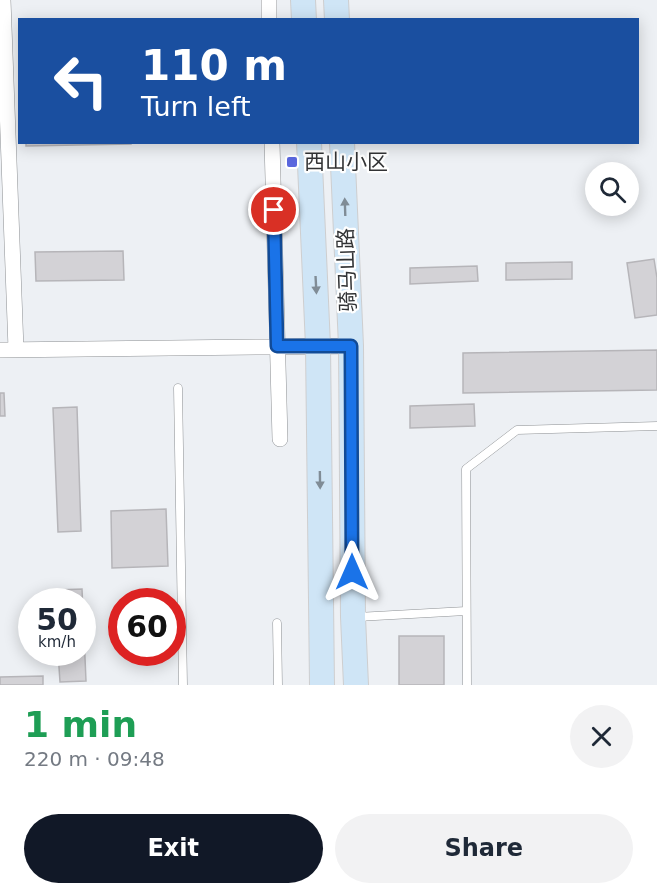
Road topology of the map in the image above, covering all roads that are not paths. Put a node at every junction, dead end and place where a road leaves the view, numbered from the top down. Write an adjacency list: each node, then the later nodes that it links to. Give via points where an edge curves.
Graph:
1 (3, 0): 14 (street)
2 (268, 0): 5 (street)
3 (303, 0): 6 (main road)
4 (336, 0): 7 (main road)
5 (269, 18)
6 (304, 18)
7 (337, 18)
8 (272, 144): 11 (street)
9 (309, 144): 12 (main road, 骑马山路, one-way to 12)
10 (342, 144): 13 (main road, 骑马山路, one-way to 10)
11 (277, 346): 12 (street); 14 (street); 18 (street)
12 (318, 346): 13 (street); 24 (main road, 骑马山路, one-way to 24)
13 (351, 346): 20 (main road, 骑马山路)
14 (16, 349): 15 (street)
15 (0, 350)
16 (178, 388): 22 (lane)
17 (657, 426): 19 (lane, via 517,430 465,470)
18 (280, 439)
19 (466, 611): 20 (lane); 26 (lane)
20 (353, 617): 25 (main road, 骑马山路)
21 (277, 623): 23 (lane)
22 (183, 685)
23 (278, 685)
24 (322, 685)
25 (356, 685)
26 (468, 685)

